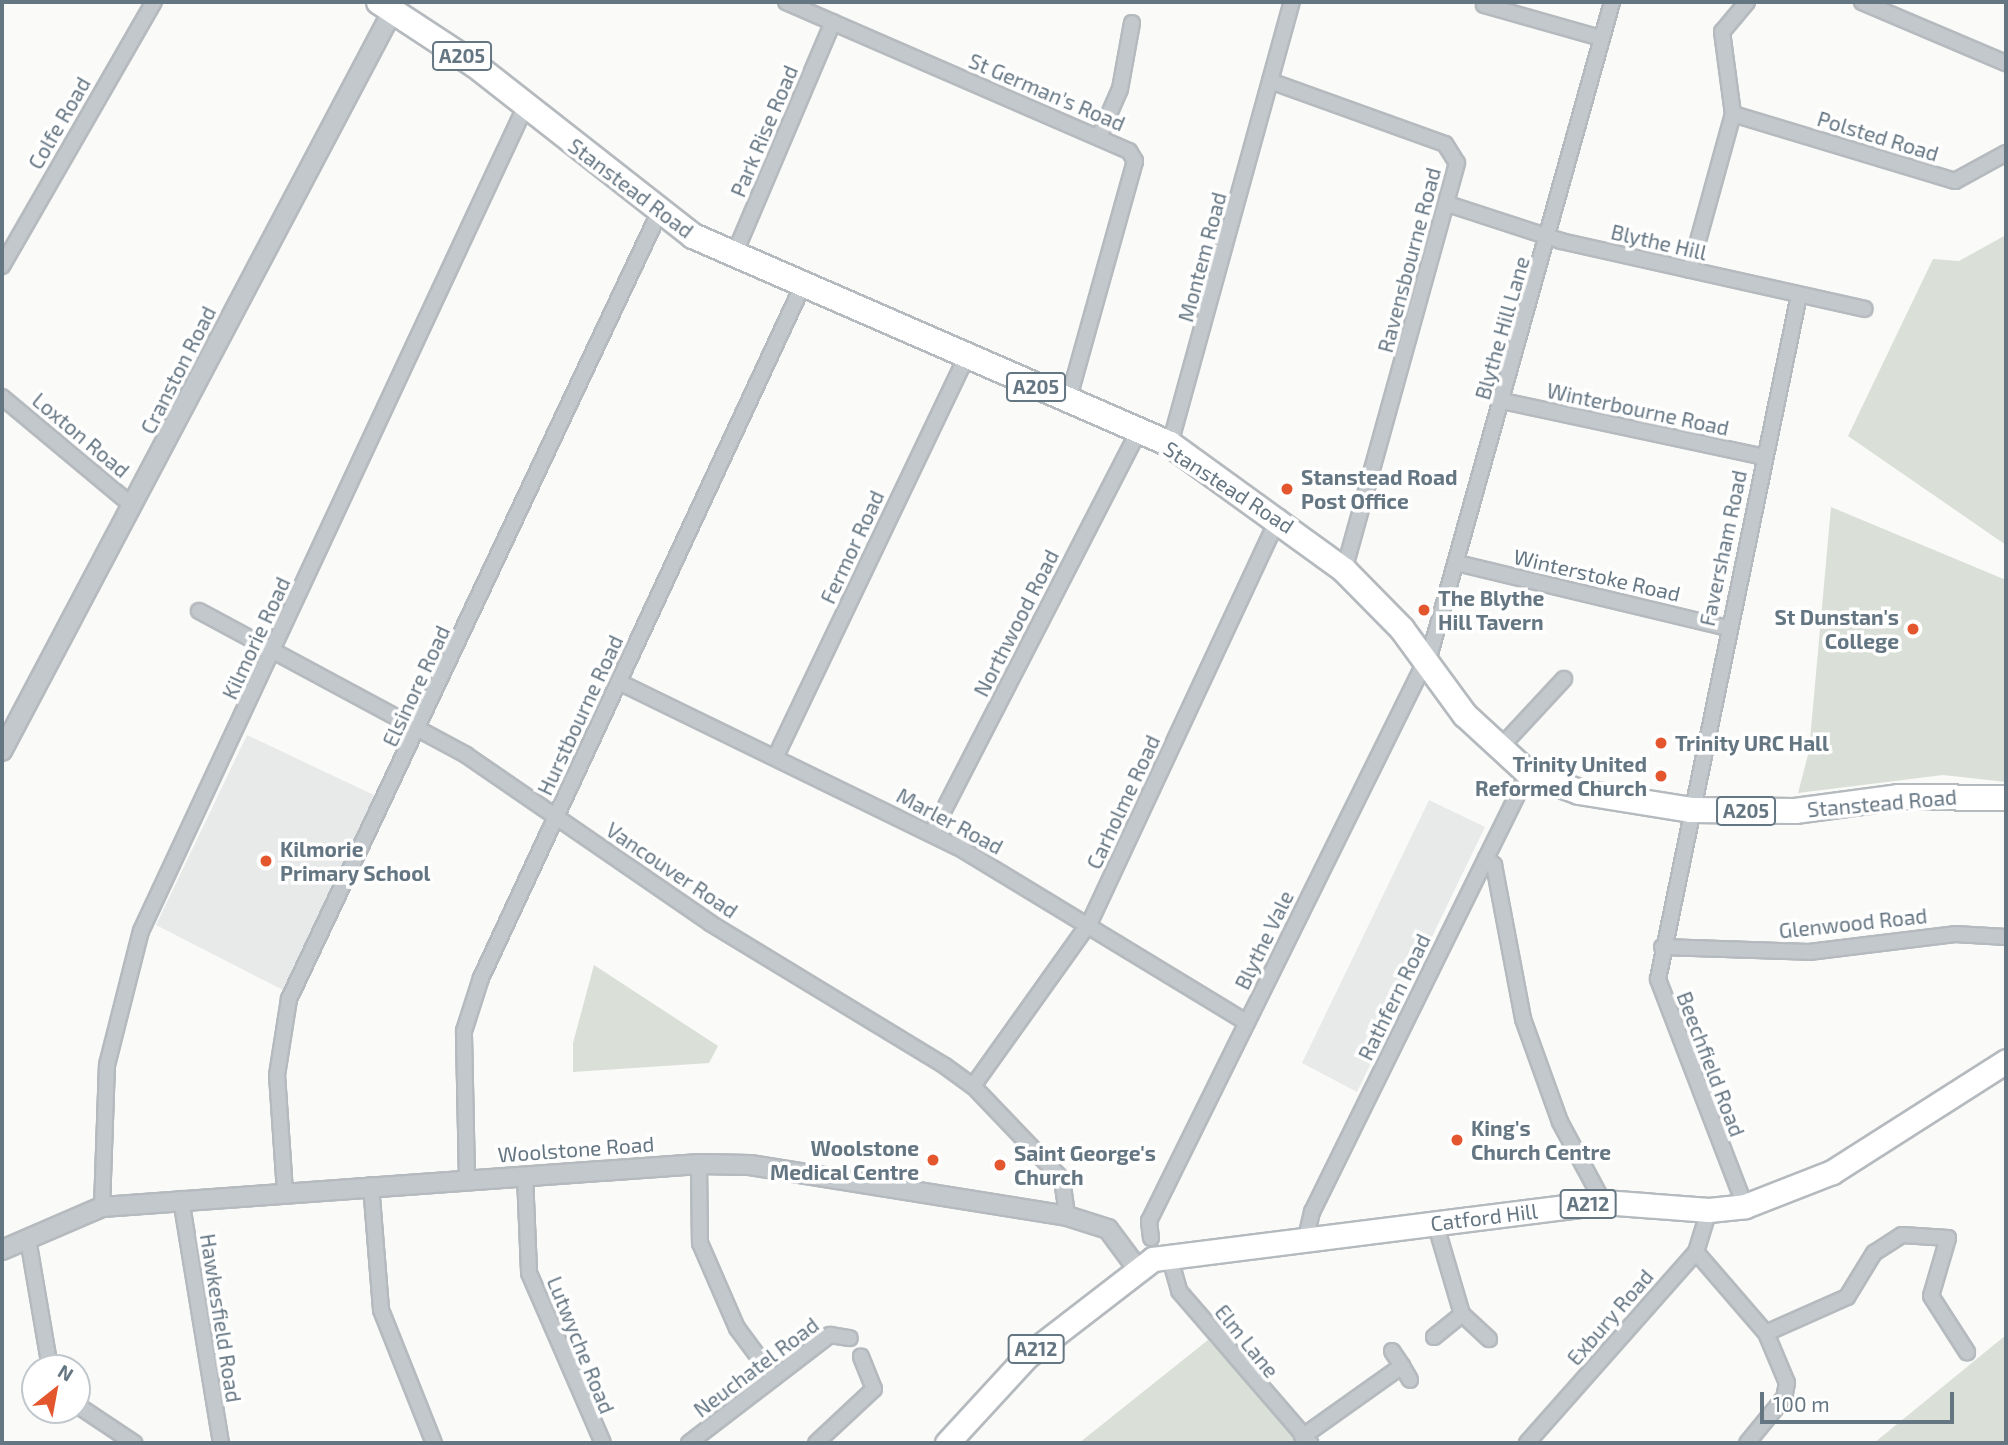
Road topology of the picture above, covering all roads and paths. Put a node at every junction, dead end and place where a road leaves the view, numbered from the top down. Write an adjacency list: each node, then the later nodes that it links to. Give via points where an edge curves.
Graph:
1 (154, 2): 22 (street, Colfe Road)
2 (786, 2): 9 (street, St German's Road)
3 (1292, 2): 13 (street, Montem Road)
4 (1612, 2): 11 (street, Blythe Hill Lane)
5 (1746, 2): 15 (street, via 1722,32)
6 (1861, 2): 12 (street)
7 (1484, 5): 11 (street)
8 (386, 6): 14 (highway, Stanstead Road / A205); 34 (street, Cranston Road)
9 (833, 22): 16 (street, St German's Road); 21 (street, Park Rise Road)
10 (1132, 23): 16 (street, via 1120,89)
11 (1601, 38): 20 (street, Blythe Hill Lane)
12 (2006, 63)
13 (1270, 80): 18 (street, Ravensbourne Road, via 1445,144 1457,163); 32 (street, Montem Road)
14 (525, 107): 19 (highway, Stanstead Road / A205); 40 (street, Kilmorie Road)
15 (1733, 114): 17 (street, Polsted Road, via 1955,181); 23 (street)
16 (1098, 137): 29 (street, St German's Road, via 1129,151 1135,161)
17 (2006, 153)
18 (1448, 204): 20 (street, Blythe Hill); 37 (street, Ravensbourne Road)
19 (659, 213): 21 (highway, Stanstead Road / A205); 44 (street, Elsinore Road)
20 (1550, 235): 23 (street, Blythe Hill); 30 (street, Blythe Hill Lane)
21 (734, 255): 24 (highway, Stanstead Road / A205)
22 (2, 266)
23 (1690, 270): 25 (street, Blythe Hill)
24 (803, 285): 27 (highway, Stanstead Road / A205); 43 (street, Hurstbourne Road)
25 (1800, 295): 26 (street, Blythe Hill); 33 (street, Faversham Road)
26 (1864, 309)
27 (966, 357): 29 (highway, Stanstead Road / A205); 47 (street, Fermor Road)
28 (2, 397): 34 (street, Loxton Road)
29 (1068, 401): 31 (highway, Stanstead Road / A205)
30 (1503, 401): 33 (street, Winterbourne Road); 36 (street, Blythe Hill Lane)
31 (1138, 432): 32 (highway, Stanstead Road / A205); 52 (street, Northwood Road)
32 (1170, 444): 35 (highway, Stanstead Road / A205)
33 (1763, 457): 39 (street, Faversham Road)
34 (133, 506): 46 (street, Cranston Road)
35 (1279, 517): 37 (highway, Stanstead Road / A205); 54 (street, Carholme Road)
36 (1457, 563): 39 (street, Winterstoke Road); 41 (street, Blythe Hill Lane)
37 (1345, 570): 41 (highway, Stanstead Road / A205)
38 (199, 611): 40 (street, Vancouver Road)
39 (1728, 628): 50 (street, Faversham Road)
40 (273, 650): 44 (street, Vancouver Road); 68 (street, Kilmorie Road, via 126,972 107,1065)
41 (1426, 663): 45 (highway, Stanstead Road / A205); 57 (street, Blythe Vale)
42 (1564, 679): 45 (street)
43 (619, 682): 47 (street, Marler Road); 51 (street, Hurstbourne Road)
44 (420, 727): 51 (street, Vancouver Road); 64 (street, Elsinore Road, via 289,999 277,1075)
45 (1498, 750): 48 (highway, Stanstead Road / A205)
46 (2, 751)
47 (776, 756): 52 (street, Marler Road)
48 (1528, 773): 50 (highway, Stanstead Road / A205, via 1579,792); 53 (street, Rathfern Road)
49 (2006, 798): 50 (highway, Stanstead Road / A205, via 1898,797 1795,811)
50 (1690, 810): 56 (street, Beechfield Road)
51 (556, 816): 59 (street, Vancouver Road, via 710,923); 62 (street, Hurstbourne Road, via 481,978 464,1031)
52 (932, 833): 54 (street, Marler Road)
53 (1486, 858): 66 (street, via 1494,865 1523,1019 1589,1182); 74 (street, Rathfern Road, via 1312,1212)
54 (1090, 922): 57 (street, Marler Road, via 1209,1004); 59 (street, Carholme Road)
55 (2006, 936): 56 (street, Glenwood Road, via 1955,934 1797,953)
56 (1662, 947): 67 (street, Beechfield Road, via 1658,979 1664,1004)
57 (1247, 1023): 72 (street, Blythe Vale, via 1149,1221)
58 (2006, 1061): 67 (main road, Catford Hill / A212, via 1832,1172)
59 (973, 1086): 70 (street, Vancouver Road, via 1062,1179)
60 (699, 1164): 61 (street, Woolstone Road); 70 (street, Woolstone Road, via 750,1166); 89 (street, via 700,1243 737,1328)
61 (525, 1175): 62 (street, Woolstone Road); 96 (street, Lutwyche Road, via 530,1273)
62 (467, 1179): 63 (street, Woolstone Road)
63 (371, 1185): 64 (street, Woolstone Road); 95 (street, via 381,1310)
64 (285, 1192): 65 (street, Woolstone Road)
65 (181, 1199): 68 (street, Woolstone Road); 94 (street, Hawkesfield Road)
66 (1603, 1202): 69 (main road, Catford Hill / A212); 71 (main road, Catford Hill / A212)
67 (1745, 1206): 69 (main road, Catford Hill / A212)
68 (102, 1208): 73 (street, Woolstone Road)
69 (1709, 1210): 76 (street, Exbury Road)
70 (1067, 1216): 78 (street, Woolstone Road, via 1108,1229)
71 (1435, 1222): 74 (main road, Catford Hill / A212); 79 (street)
72 (1151, 1238)
73 (28, 1239): 75 (street, Woolstone Road); 86 (street)
74 (1305, 1242): 77 (main road, Catford Hill / A212)
75 (2, 1250)
76 (1696, 1252): 80 (street); 100 (street, Exbury Road)
77 (1170, 1255): 78 (main road, Catford Hill / A212); 92 (street, Elm Lane, via 1179,1291)
78 (1137, 1268): 99 (main road, A212, via 1027,1356)
79 (1462, 1314): 81 (street); 83 (street)
80 (1766, 1333): 85 (street, via 1847,1297 1874,1253 1902,1235 1948,1238 1931,1296); 101 (street, via 1786,1392)
81 (1434, 1337)
82 (850, 1338): 89 (street, Neuchatel Road, via 830,1335)
83 (1489, 1339)
84 (1392, 1351): 88 (street)
85 (1966, 1352)
86 (48, 1354)
87 (861, 1356): 98 (street, via 874,1389)
88 (1402, 1366): 90 (street); 92 (street)
89 (774, 1378): 97 (street, Neuchatel Road)
90 (1410, 1380)
91 (91, 1414): 93 (street)
92 (1306, 1440)
93 (134, 1443)
94 (221, 1443)
95 (434, 1443)
96 (603, 1443)
97 (690, 1443)
98 (816, 1443)
99 (947, 1443)
100 (1527, 1443)
101 (1747, 1443)

